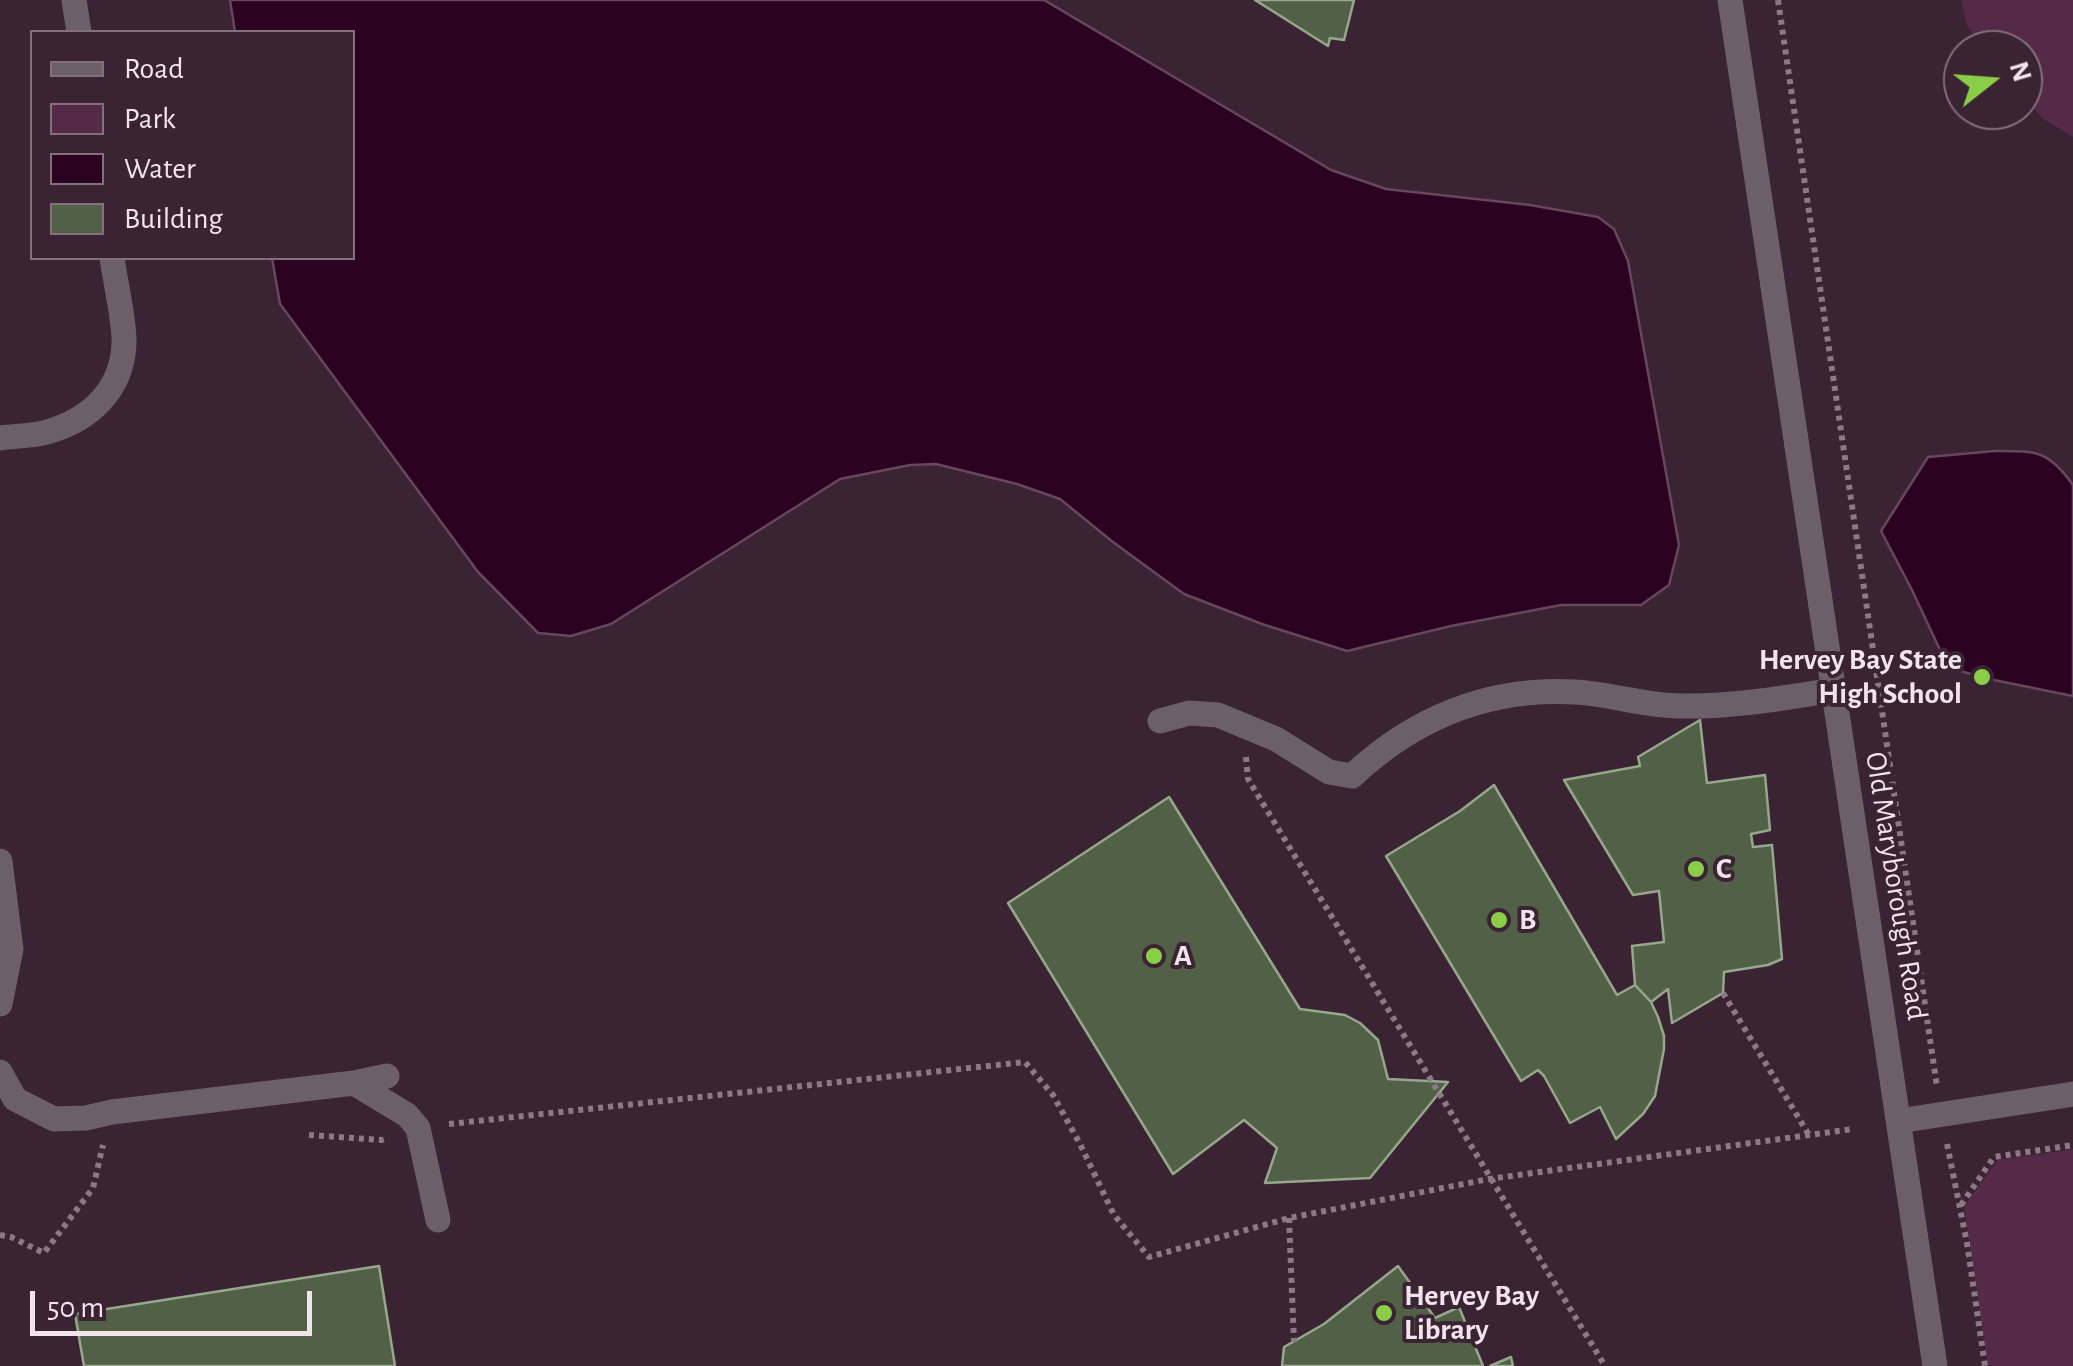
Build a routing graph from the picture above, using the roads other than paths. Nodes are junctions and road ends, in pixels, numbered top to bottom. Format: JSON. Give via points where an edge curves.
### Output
{"nodes":[{"id":1,"x":74,"y":0,"type":"edge"},
{"id":2,"x":1730,"y":0,"type":"edge"},
{"id":3,"x":79,"y":30,"type":"edge"},
{"id":4,"x":112,"y":260,"type":"edge"},
{"id":5,"x":0,"y":438,"type":"edge"},
{"id":6,"x":1834,"y":690,"type":"junction"},
{"id":7,"x":1160,"y":721,"type":"dead end"},
{"id":8,"x":0,"y":861,"type":"edge"},
{"id":9,"x":0,"y":1004,"type":"edge"},
{"id":10,"x":0,"y":1072,"type":"edge"},
{"id":11,"x":387,"y":1076,"type":"dead end"},
{"id":12,"x":354,"y":1083,"type":"junction"},
{"id":13,"x":2073,"y":1094,"type":"edge"},
{"id":14,"x":1898,"y":1120,"type":"junction"},
{"id":15,"x":438,"y":1220,"type":"dead end"},
{"id":16,"x":1934,"y":1366,"type":"edge"}],
"edges":[{"from":1,"to":3,"type":"street"},
{"from":2,"to":6,"type":"street","name":"Old Maryborough Road"},
{"from":4,"to":5,"type":"street","via":[[124,343],[106,396],[86,416],[47,432]]},
{"from":6,"to":7,"type":"street","via":[[1680,706],[1576,692],[1521,694],[1409,730],[1352,776],[1329,772],[1276,739],[1218,715]]},
{"from":6,"to":14,"type":"street","name":"Old Maryborough Road"},
{"from":8,"to":9,"type":"street","via":[[11,950]]},
{"from":10,"to":12,"type":"street","via":[[15,1100],[54,1119]]},
{"from":11,"to":12,"type":"street"},
{"from":12,"to":15,"type":"street","via":[[418,1128]]},
{"from":13,"to":14,"type":"street"},
{"from":14,"to":16,"type":"street","name":"Old Maryborough Road"}]}
